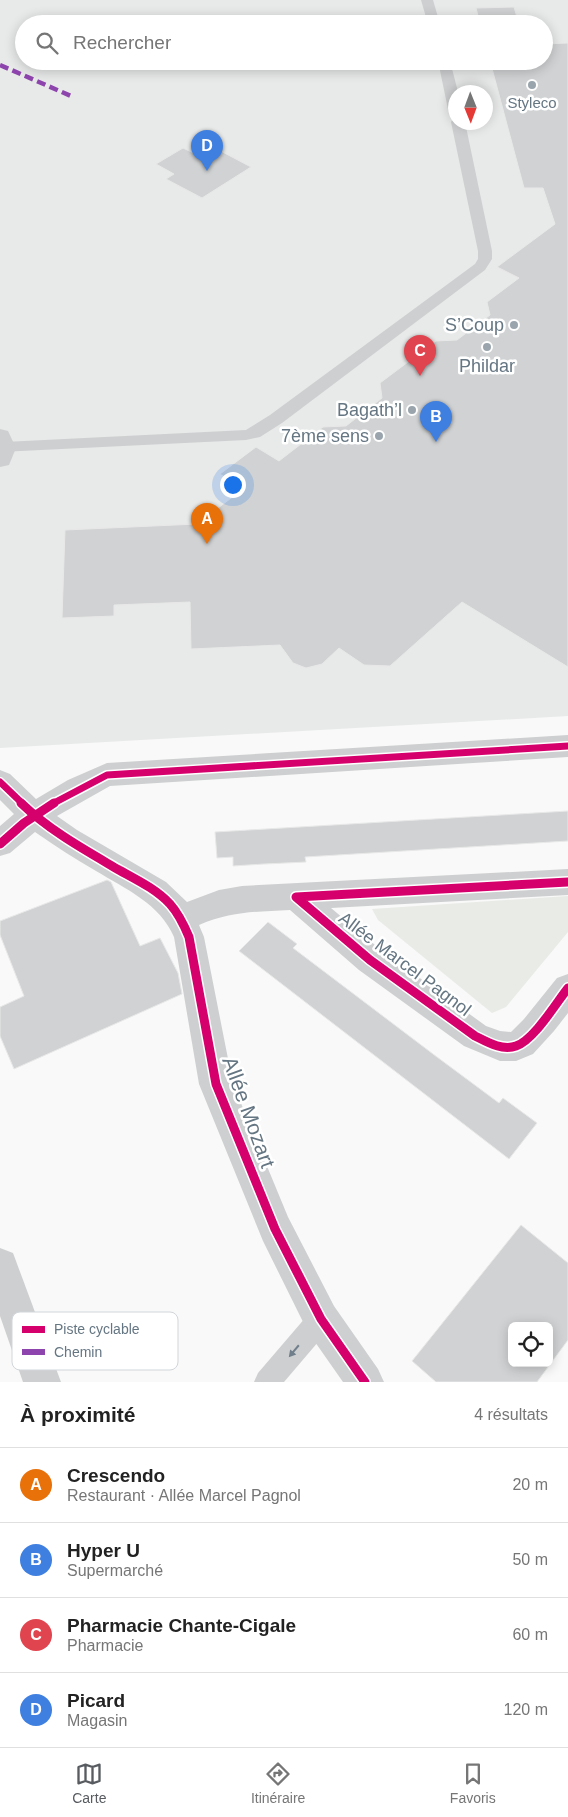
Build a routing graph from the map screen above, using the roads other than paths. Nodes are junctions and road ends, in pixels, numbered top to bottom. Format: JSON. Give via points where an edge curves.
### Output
{"nodes":[{"id":1,"x":427,"y":0,"type":"edge"},
{"id":2,"x":431,"y":15,"type":"edge"},
{"id":3,"x":446,"y":70,"type":"edge"},
{"id":4,"x":449,"y":85,"type":"edge"},
{"id":5,"x":460,"y":130,"type":"edge"},
{"id":6,"x":1,"y":448,"type":"edge"},
{"id":7,"x":568,"y":746,"type":"edge"},
{"id":8,"x":0,"y":782,"type":"edge"},
{"id":9,"x":36,"y":817,"type":"junction"},
{"id":10,"x":0,"y":844,"type":"edge"},
{"id":11,"x":568,"y":882,"type":"edge"},
{"id":12,"x":296,"y":897,"type":"junction"},
{"id":13,"x":181,"y":918,"type":"junction"},
{"id":14,"x":568,"y":988,"type":"edge"},
{"id":15,"x":0,"y":1266,"type":"edge"},
{"id":16,"x":17,"y":1312,"type":"edge"},
{"id":17,"x":321,"y":1319,"type":"junction"},
{"id":18,"x":38,"y":1370,"type":"edge"},
{"id":19,"x":42,"y":1382,"type":"edge"},
{"id":20,"x":267,"y":1382,"type":"edge"},
{"id":21,"x":364,"y":1382,"type":"edge"}],
"edges":[{"from":1,"to":2,"type":"lane"},
{"from":3,"to":4,"type":"lane"},
{"from":5,"to":6,"type":"lane","via":[[485,251],[480,266],[276,419],[246,435]]},
{"from":7,"to":9,"type":"street","via":[[107,775],[72,792]]},
{"from":8,"to":9,"type":"street","name":"Allée Mozart"},
{"from":9,"to":10,"type":"street"},
{"from":9,"to":13,"type":"street","name":"Allée Mozart","via":[[67,840],[155,892]]},
{"from":11,"to":12,"type":"street","name":"Allée Marcel Pagnol"},
{"from":12,"to":13,"type":"street","name":"Allée Marcel Pagnol","via":[[219,903]]},
{"from":12,"to":14,"type":"street","name":"Allée Marcel Pagnol","via":[[370,960],[475,1036],[490,1043],[516,1046],[527,1039]]},
{"from":13,"to":17,"type":"street","name":"Allée Mozart","via":[[194,959],[216,1084],[275,1229]]},
{"from":15,"to":16,"type":"street"},
{"from":17,"to":20,"type":"lane","one_way":true},
{"from":17,"to":21,"type":"street","name":"Allée Mozart"},
{"from":18,"to":19,"type":"street"}]}
